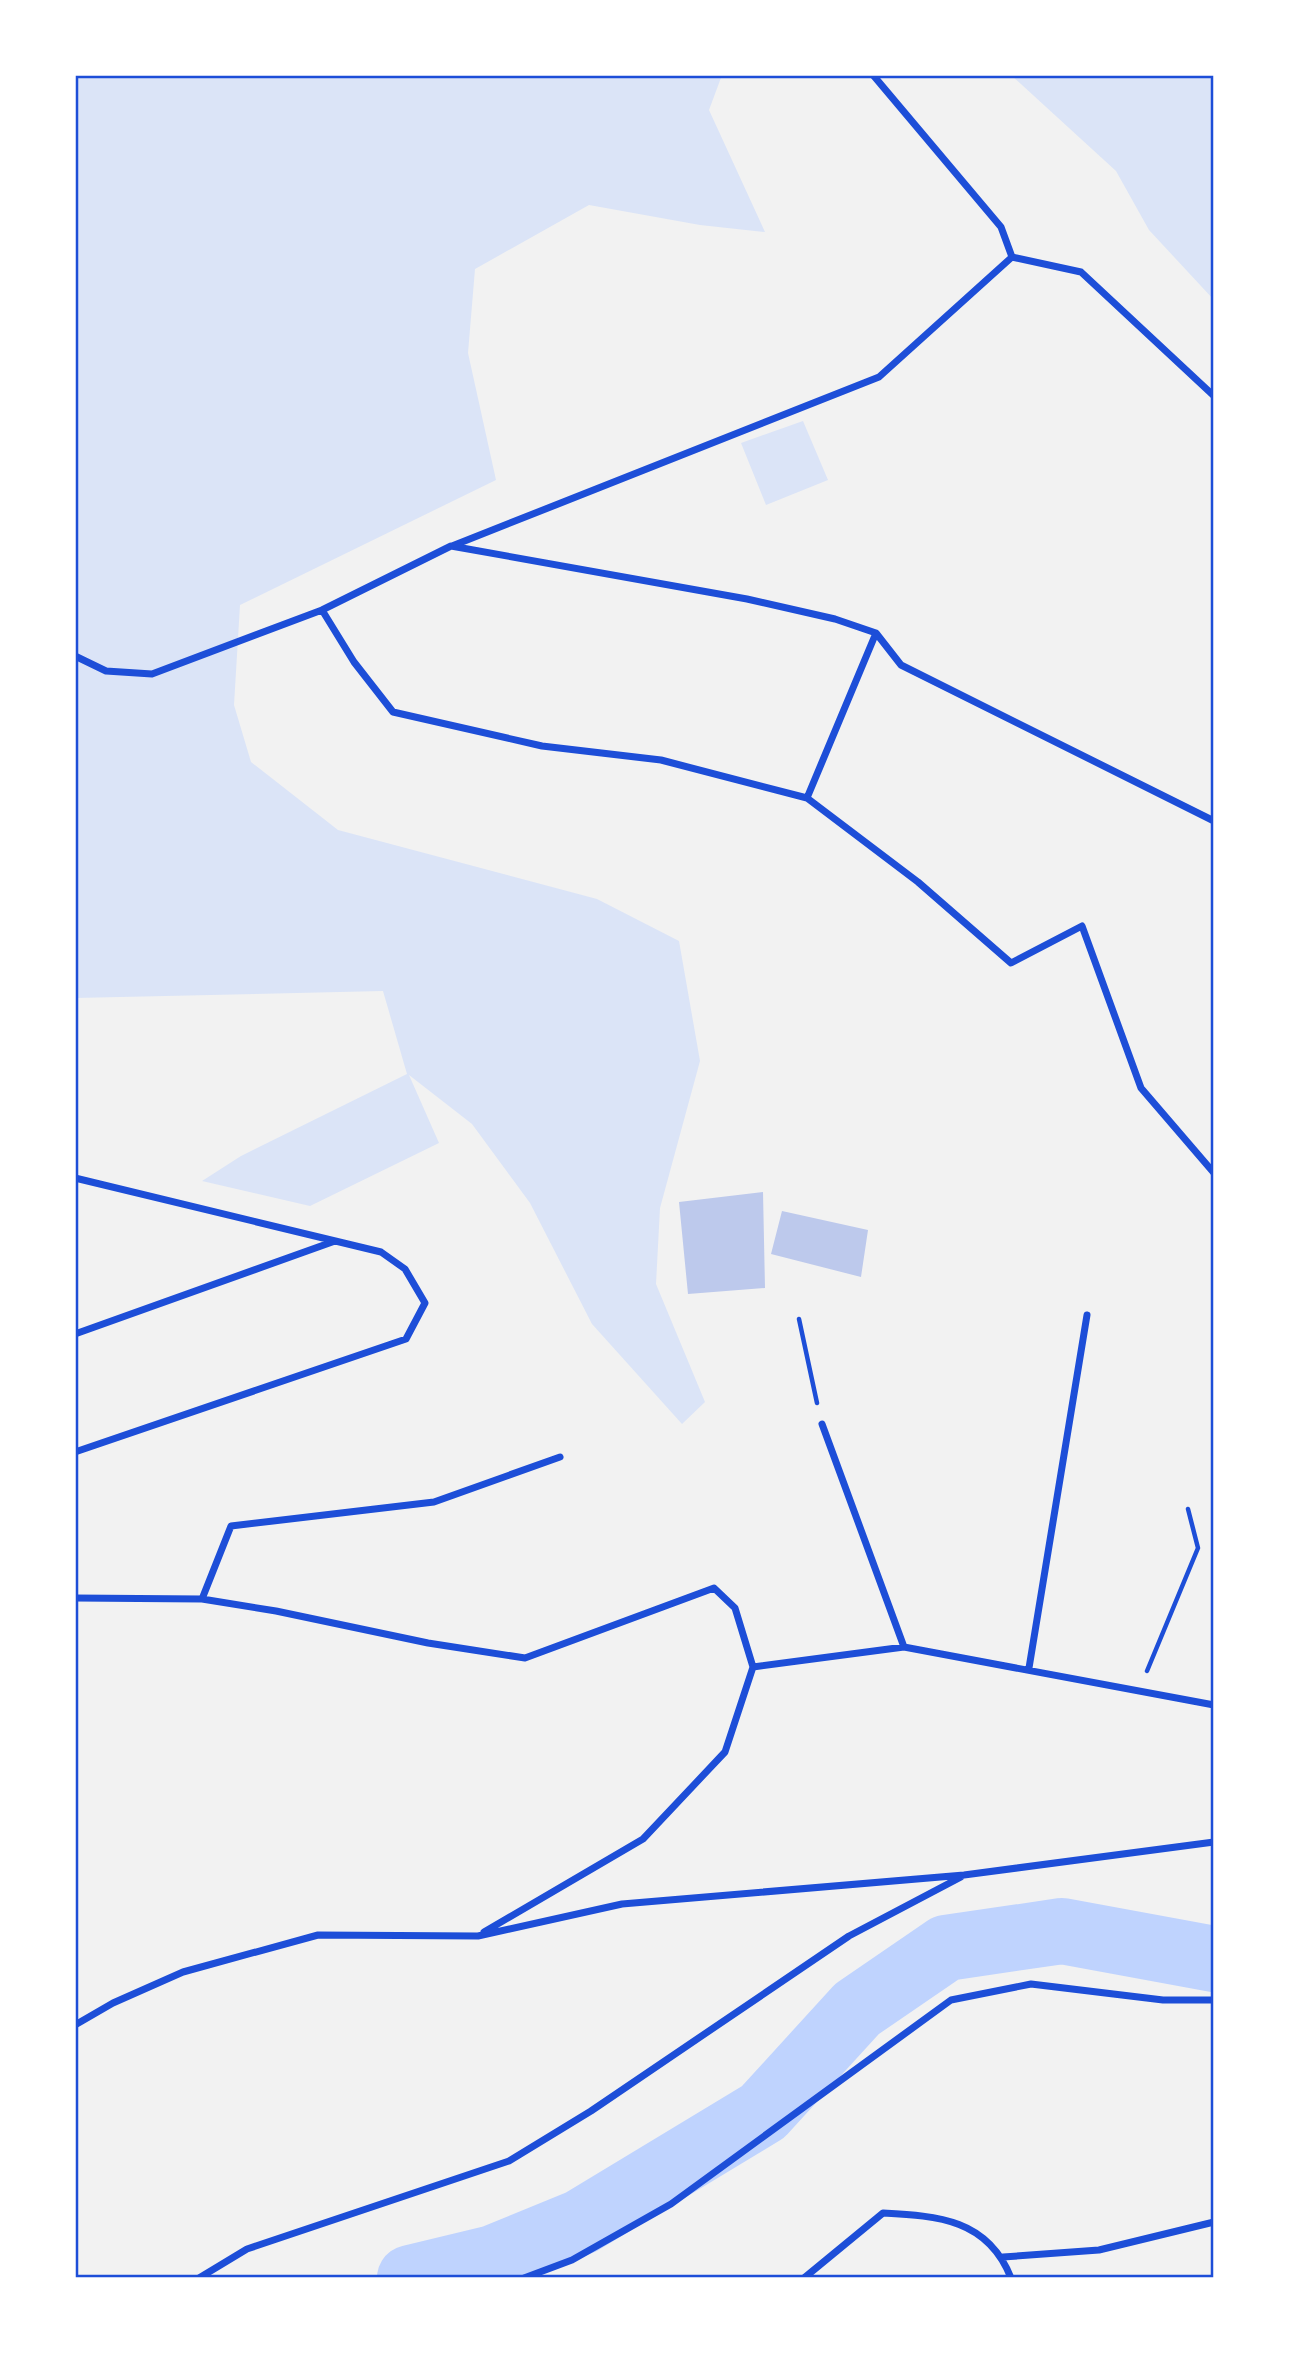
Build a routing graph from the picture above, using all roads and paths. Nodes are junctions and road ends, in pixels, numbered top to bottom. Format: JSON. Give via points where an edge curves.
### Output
{"nodes":[{"id":1,"x":873,"y":75,"type":"edge"},
{"id":2,"x":1012,"y":257,"type":"junction"},
{"id":3,"x":1214,"y":396,"type":"edge"},
{"id":4,"x":451,"y":546,"type":"junction"},
{"id":5,"x":322,"y":610,"type":"junction"},
{"id":6,"x":876,"y":633,"type":"junction"},
{"id":7,"x":75,"y":656,"type":"edge"},
{"id":8,"x":807,"y":798,"type":"junction"},
{"id":9,"x":1214,"y":821,"type":"edge"},
{"id":10,"x":1214,"y":1173,"type":"edge"},
{"id":11,"x":75,"y":1178,"type":"edge"},
{"id":12,"x":336,"y":1241,"type":"junction"},
{"id":13,"x":1087,"y":1315,"type":"dead end"},
{"id":14,"x":799,"y":1319,"type":"dead end"},
{"id":15,"x":75,"y":1334,"type":"edge"},
{"id":16,"x":822,"y":1423,"type":"joint"},
{"id":17,"x":75,"y":1452,"type":"edge"},
{"id":18,"x":560,"y":1457,"type":"dead end"},
{"id":19,"x":1188,"y":1509,"type":"dead end"},
{"id":20,"x":75,"y":1598,"type":"edge"},
{"id":21,"x":202,"y":1599,"type":"junction"},
{"id":22,"x":904,"y":1647,"type":"junction"},
{"id":23,"x":753,"y":1667,"type":"junction"},
{"id":24,"x":1029,"y":1668,"type":"junction"},
{"id":25,"x":1139,"y":1690,"type":"junction"},
{"id":26,"x":1214,"y":1705,"type":"edge"},
{"id":27,"x":1214,"y":1842,"type":"edge"},
{"id":28,"x":964,"y":1875,"type":"junction"},
{"id":29,"x":478,"y":1936,"type":"junction"},
{"id":30,"x":1214,"y":2000,"type":"edge"},
{"id":31,"x":75,"y":2025,"type":"edge"},
{"id":32,"x":1214,"y":2222,"type":"edge"},
{"id":33,"x":1003,"y":2257,"type":"junction"},
{"id":34,"x":199,"y":2278,"type":"edge"},
{"id":35,"x":524,"y":2278,"type":"edge"},
{"id":36,"x":804,"y":2278,"type":"edge"},
{"id":37,"x":1011,"y":2278,"type":"edge"}],
"edges":[{"from":1,"to":2,"type":"street","via":[[1001,227]]},
{"from":2,"to":3,"type":"street","via":[[1082,272]]},
{"from":2,"to":4,"type":"street","via":[[879,377]]},
{"from":4,"to":5,"type":"street"},
{"from":4,"to":6,"type":"street","via":[[747,599]]},
{"from":5,"to":7,"type":"street","via":[[152,674],[106,671]]},
{"from":5,"to":8,"type":"street","via":[[393,712],[542,746],[661,760]]},
{"from":6,"to":8,"type":"street"},
{"from":6,"to":9,"type":"street","via":[[901,665]]},
{"from":8,"to":10,"type":"street","via":[[918,881],[1011,963],[1082,926],[1141,1088]]},
{"from":11,"to":12,"type":"street"},
{"from":12,"to":15,"type":"street"},
{"from":12,"to":17,"type":"street","via":[[381,1252],[405,1269],[425,1303],[406,1339]]},
{"from":13,"to":24,"type":"street"},
{"from":14,"to":16,"type":"path"},
{"from":16,"to":22,"type":"street"},
{"from":18,"to":21,"type":"street","via":[[434,1502],[231,1526]]},
{"from":19,"to":25,"type":"path","via":[[1198,1548]]},
{"from":20,"to":21,"type":"street"},
{"from":21,"to":23,"type":"street","via":[[526,1658],[714,1588],[735,1608]]},
{"from":22,"to":23,"type":"street"},
{"from":22,"to":24,"type":"street"},
{"from":23,"to":29,"type":"street","via":[[725,1752],[643,1839]]},
{"from":24,"to":25,"type":"street"},
{"from":25,"to":26,"type":"street"},
{"from":27,"to":28,"type":"street"},
{"from":28,"to":29,"type":"street","via":[[622,1904]]},
{"from":28,"to":34,"type":"street","via":[[849,1936],[591,2111],[509,2161],[247,2249]]},
{"from":29,"to":31,"type":"street","via":[[318,1935],[183,1972]]},
{"from":30,"to":35,"type":"street","via":[[1163,2000],[1031,1984],[951,2000],[671,2204],[572,2260]]},
{"from":32,"to":33,"type":"street","via":[[1100,2250]]},
{"from":33,"to":36,"type":"street","via":[[972,2228],[929,2216],[883,2213]]},
{"from":33,"to":37,"type":"street"}]}
